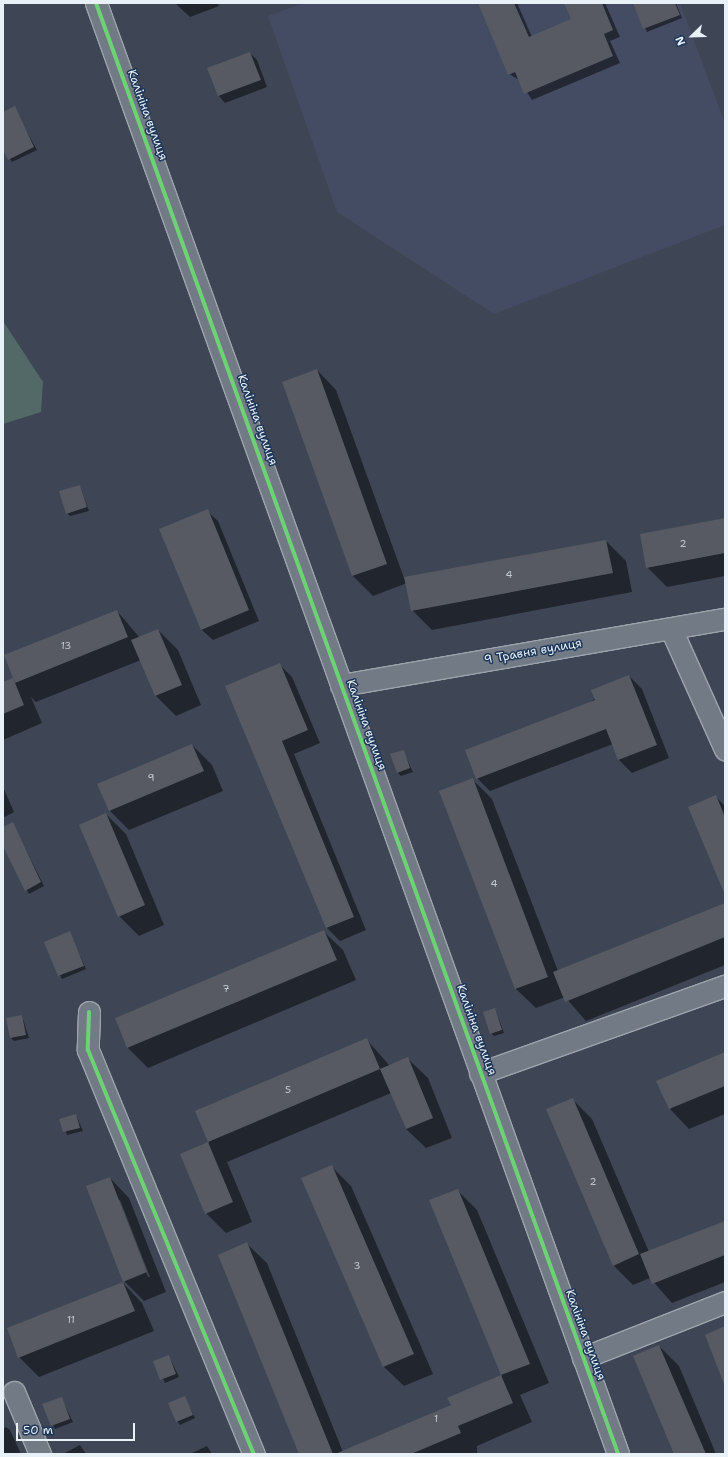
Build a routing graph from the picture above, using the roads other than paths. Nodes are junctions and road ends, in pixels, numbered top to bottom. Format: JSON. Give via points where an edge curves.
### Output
{"nodes":[{"id":1,"x":96,"y":3,"type":"edge"},
{"id":2,"x":725,"y":620,"type":"edge"},
{"id":3,"x":671,"y":628,"type":"junction"},
{"id":4,"x":341,"y":685,"type":"junction"},
{"id":5,"x":725,"y":748,"type":"edge"},
{"id":6,"x":725,"y":986,"type":"edge"},
{"id":7,"x":89,"y":1012,"type":"dead end"},
{"id":8,"x":480,"y":1073,"type":"junction"},
{"id":9,"x":725,"y":1302,"type":"edge"},
{"id":10,"x":583,"y":1358,"type":"junction"},
{"id":11,"x":14,"y":1392,"type":"dead end"},
{"id":12,"x":40,"y":1454,"type":"edge"},
{"id":13,"x":254,"y":1454,"type":"edge"},
{"id":14,"x":618,"y":1454,"type":"edge"}],
"edges":[{"from":1,"to":4,"type":"street","name":"Калініна вулиця"},
{"from":2,"to":3,"type":"street","name":"9 Травня вулиця"},
{"from":3,"to":4,"type":"street","name":"9 Травня вулиця"},
{"from":3,"to":5,"type":"street"},
{"from":4,"to":8,"type":"street","name":"Калініна вулиця"},
{"from":6,"to":8,"type":"street"},
{"from":7,"to":13,"type":"street","via":[[88,1050]]},
{"from":8,"to":10,"type":"street","name":"Калініна вулиця"},
{"from":9,"to":10,"type":"street"},
{"from":10,"to":14,"type":"street","name":"Калініна вулиця"},
{"from":11,"to":12,"type":"street"}]}
